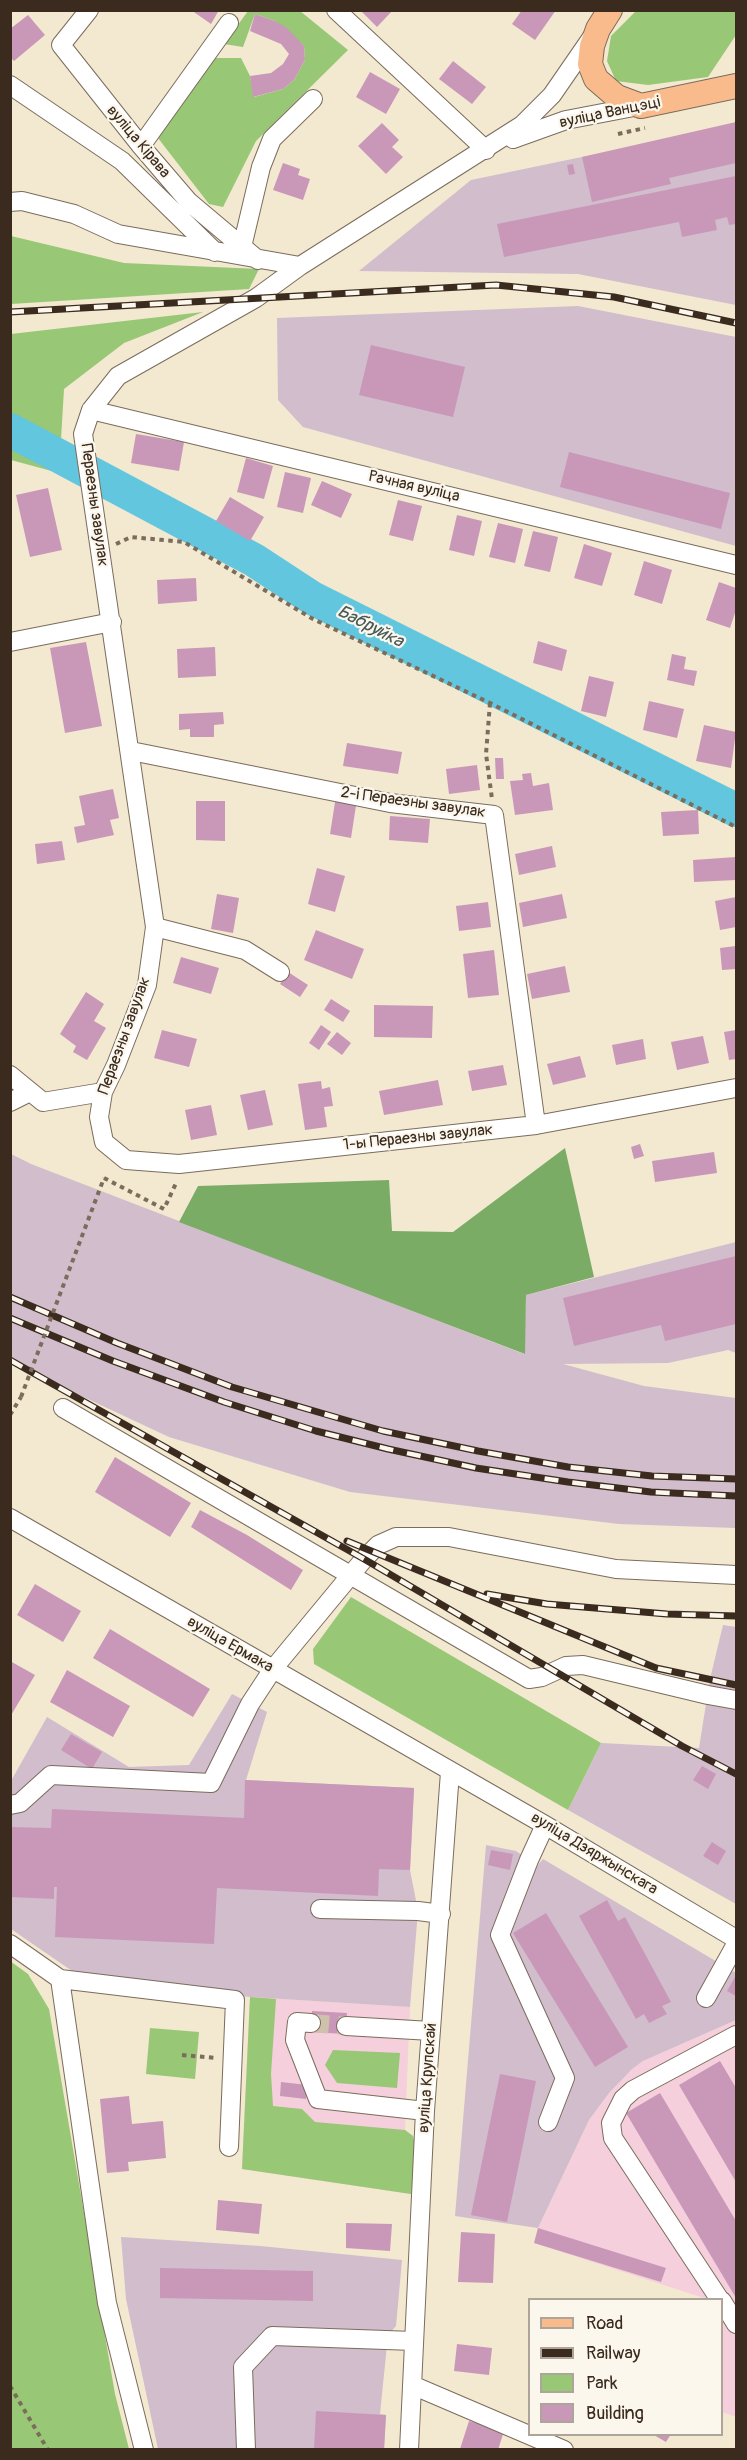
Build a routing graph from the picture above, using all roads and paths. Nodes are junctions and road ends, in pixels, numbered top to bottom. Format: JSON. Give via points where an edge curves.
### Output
{"nodes":[{"id":1,"x":89,"y":10,"type":"edge"},
{"id":2,"x":336,"y":10,"type":"edge"},
{"id":3,"x":604,"y":20,"type":"edge"},
{"id":4,"x":229,"y":23,"type":"dead end"},
{"id":5,"x":10,"y":85,"type":"edge"},
{"id":6,"x":736,"y":86,"type":"edge"},
{"id":7,"x":313,"y":99,"type":"dead end"},
{"id":8,"x":640,"y":106,"type":"junction"},
{"id":9,"x":141,"y":146,"type":"junction"},
{"id":10,"x":486,"y":150,"type":"junction"},
{"id":11,"x":10,"y":202,"type":"edge"},
{"id":12,"x":242,"y":247,"type":"junction"},
{"id":13,"x":215,"y":252,"type":"junction"},
{"id":14,"x":258,"y":260,"type":"junction"},
{"id":15,"x":300,"y":266,"type":"junction"},
{"id":16,"x":91,"y":410,"type":"junction"},
{"id":17,"x":100,"y":550,"type":"junction"},
{"id":18,"x":736,"y":565,"type":"edge"},
{"id":19,"x":111,"y":622,"type":"junction"},
{"id":20,"x":10,"y":642,"type":"edge"},
{"id":21,"x":490,"y":703,"type":"junction"},
{"id":22,"x":131,"y":752,"type":"junction"},
{"id":23,"x":494,"y":815,"type":"junction"},
{"id":24,"x":736,"y":827,"type":"edge"},
{"id":25,"x":155,"y":927,"type":"junction"},
{"id":26,"x":280,"y":972,"type":"dead end"},
{"id":27,"x":10,"y":1075,"type":"edge"},
{"id":28,"x":736,"y":1088,"type":"edge"},
{"id":29,"x":30,"y":1092,"type":"junction"},
{"id":30,"x":103,"y":1092,"type":"junction"},
{"id":31,"x":10,"y":1102,"type":"edge"},
{"id":32,"x":536,"y":1125,"type":"junction"},
{"id":33,"x":104,"y":1142,"type":"joint"},
{"id":34,"x":164,"y":1209,"type":"dead end"},
{"id":35,"x":63,"y":1408,"type":"dead end"},
{"id":36,"x":10,"y":1415,"type":"edge"},
{"id":37,"x":10,"y":1518,"type":"edge"},
{"id":38,"x":350,"y":1574,"type":"junction"},
{"id":39,"x":736,"y":1575,"type":"edge"},
{"id":40,"x":273,"y":1669,"type":"junction"},
{"id":41,"x":736,"y":1700,"type":"edge"},
{"id":42,"x":450,"y":1772,"type":"junction"},
{"id":43,"x":10,"y":1805,"type":"edge"},
{"id":44,"x":545,"y":1825,"type":"junction"},
{"id":45,"x":320,"y":1909,"type":"dead end"},
{"id":46,"x":441,"y":1914,"type":"junction"},
{"id":47,"x":736,"y":1939,"type":"edge"},
{"id":48,"x":10,"y":1944,"type":"edge"},
{"id":49,"x":736,"y":1944,"type":"edge"},
{"id":50,"x":60,"y":1979,"type":"junction"},
{"id":51,"x":706,"y":1998,"type":"dead end"},
{"id":52,"x":311,"y":2023,"type":"dead end"},
{"id":53,"x":346,"y":2026,"type":"tunnel mouth"},
{"id":54,"x":431,"y":2031,"type":"junction"},
{"id":55,"x":736,"y":2035,"type":"edge"},
{"id":56,"x":182,"y":2055,"type":"dead end"},
{"id":57,"x":233,"y":2060,"type":"junction"},
{"id":58,"x":425,"y":2111,"type":"junction"},
{"id":59,"x":548,"y":2122,"type":"dead end"},
{"id":60,"x":229,"y":2147,"type":"dead end"},
{"id":61,"x":720,"y":2298,"type":"edge"},
{"id":62,"x":723,"y":2303,"type":"edge"},
{"id":63,"x":736,"y":2324,"type":"edge"},
{"id":64,"x":414,"y":2341,"type":"junction"},
{"id":65,"x":412,"y":2385,"type":"junction"},
{"id":66,"x":10,"y":2386,"type":"edge"},
{"id":67,"x":528,"y":2435,"type":"edge"},
{"id":68,"x":531,"y":2436,"type":"edge"},
{"id":69,"x":48,"y":2450,"type":"edge"},
{"id":70,"x":144,"y":2450,"type":"edge"},
{"id":71,"x":246,"y":2450,"type":"edge"},
{"id":72,"x":409,"y":2450,"type":"edge"},
{"id":73,"x":564,"y":2450,"type":"edge"}],
"edges":[{"from":1,"to":9,"type":"street","name":"вуліца Кірава","via":[[61,45]]},
{"from":2,"to":10,"type":"street"},
{"from":3,"to":8,"type":"main road","via":[[590,56],[596,79],[609,92]]},
{"from":3,"to":10,"type":"street","via":[[552,94],[522,125]]},
{"from":4,"to":9,"type":"street"},
{"from":5,"to":13,"type":"street","via":[[122,162]]},
{"from":6,"to":8,"type":"main road","name":"вуліца Ванцэці"},
{"from":7,"to":12,"type":"street","via":[[272,139],[261,167]]},
{"from":8,"to":10,"type":"street","name":"вуліца Ванцэці","via":[[566,120]]},
{"from":9,"to":12,"type":"street","name":"вуліца Кірава","via":[[189,202]]},
{"from":10,"to":15,"type":"street"},
{"from":11,"to":13,"type":"street","via":[[22,201],[74,214],[118,234]]},
{"from":12,"to":14,"type":"street","name":"вуліца Кірава"},
{"from":13,"to":14,"type":"street"},
{"from":14,"to":15,"type":"street"},
{"from":15,"to":16,"type":"street","name":"Пераезны завулак","via":[[256,298],[118,376]]},
{"from":16,"to":17,"type":"street","name":"Пераезны завулак","via":[[83,434]]},
{"from":16,"to":18,"type":"street","name":"Рачная вуліца"},
{"from":17,"to":19,"type":"street","name":"Пераезны завулак"},
{"from":17,"to":21,"type":"path","via":[[131,537],[184,542],[313,619]]},
{"from":19,"to":20,"type":"street"},
{"from":19,"to":22,"type":"street","name":"Пераезны завулак"},
{"from":21,"to":23,"type":"path","via":[[486,754]]},
{"from":21,"to":24,"type":"path"},
{"from":22,"to":23,"type":"street","name":"2-і Пераезны завулак","via":[[390,803]]},
{"from":22,"to":25,"type":"street","name":"Пераезны завулак"},
{"from":23,"to":32,"type":"street","name":"2-і Пераезны завулак"},
{"from":25,"to":26,"type":"street","via":[[245,950]]},
{"from":25,"to":30,"type":"street","name":"Пераезны завулак","via":[[147,985]]},
{"from":27,"to":29,"type":"street"},
{"from":28,"to":32,"type":"street","name":"1-ы Пераезны завулак"},
{"from":29,"to":30,"type":"street","via":[[43,1102]]},
{"from":29,"to":31,"type":"street"},
{"from":30,"to":33,"type":"street","name":"Пераезны завулак","via":[[99,1117]]},
{"from":32,"to":33,"type":"street","name":"1-ы Пераезны завулак","via":[[179,1164],[126,1160]]},
{"from":34,"to":36,"type":"path","bridge":true,"via":[[104,1178],[21,1397]]},
{"from":35,"to":38,"type":"street"},
{"from":37,"to":40,"type":"street","name":"вуліца Ермака"},
{"from":38,"to":39,"type":"street","via":[[378,1545],[396,1537],[422,1536],[449,1537],[616,1569]]},
{"from":38,"to":40,"type":"street"},
{"from":38,"to":41,"type":"street","via":[[529,1679],[566,1666],[583,1665]]},
{"from":40,"to":42,"type":"street","name":"вуліца Ермака"},
{"from":40,"to":43,"type":"street","via":[[250,1704],[211,1783],[51,1775],[20,1803]]},
{"from":42,"to":44,"type":"street","name":"вуліца Дзяржынскага"},
{"from":42,"to":46,"type":"street","name":"вуліца Крупскай"},
{"from":44,"to":47,"type":"street","name":"вуліца Дзяржынскага"},
{"from":44,"to":59,"type":"street","via":[[500,1935],[566,2078]]},
{"from":45,"to":46,"type":"street"},
{"from":46,"to":54,"type":"street","name":"вуліца Крупскай"},
{"from":48,"to":50,"type":"street"},
{"from":49,"to":51,"type":"street"},
{"from":50,"to":57,"type":"street","via":[[235,2000]]},
{"from":50,"to":70,"type":"street","via":[[108,2303]]},
{"from":52,"to":58,"type":"street","via":[[297,2022],[295,2040],[318,2098]]},
{"from":53,"to":54,"type":"street"},
{"from":54,"to":58,"type":"street","name":"вуліца Крупскай"},
{"from":55,"to":61,"type":"street","via":[[633,2091],[623,2099],[611,2123],[613,2138]]},
{"from":56,"to":57,"type":"path"},
{"from":57,"to":60,"type":"street"},
{"from":58,"to":64,"type":"street","name":"вуліца Крупскай"},
{"from":62,"to":63,"type":"street"},
{"from":64,"to":65,"type":"street","name":"вуліца Крупскай"},
{"from":64,"to":71,"type":"street","via":[[272,2336],[243,2367]]},
{"from":65,"to":67,"type":"street"},
{"from":65,"to":72,"type":"street","name":"вуліца Крупскай"},
{"from":66,"to":69,"type":"path"},
{"from":68,"to":73,"type":"street"}]}
